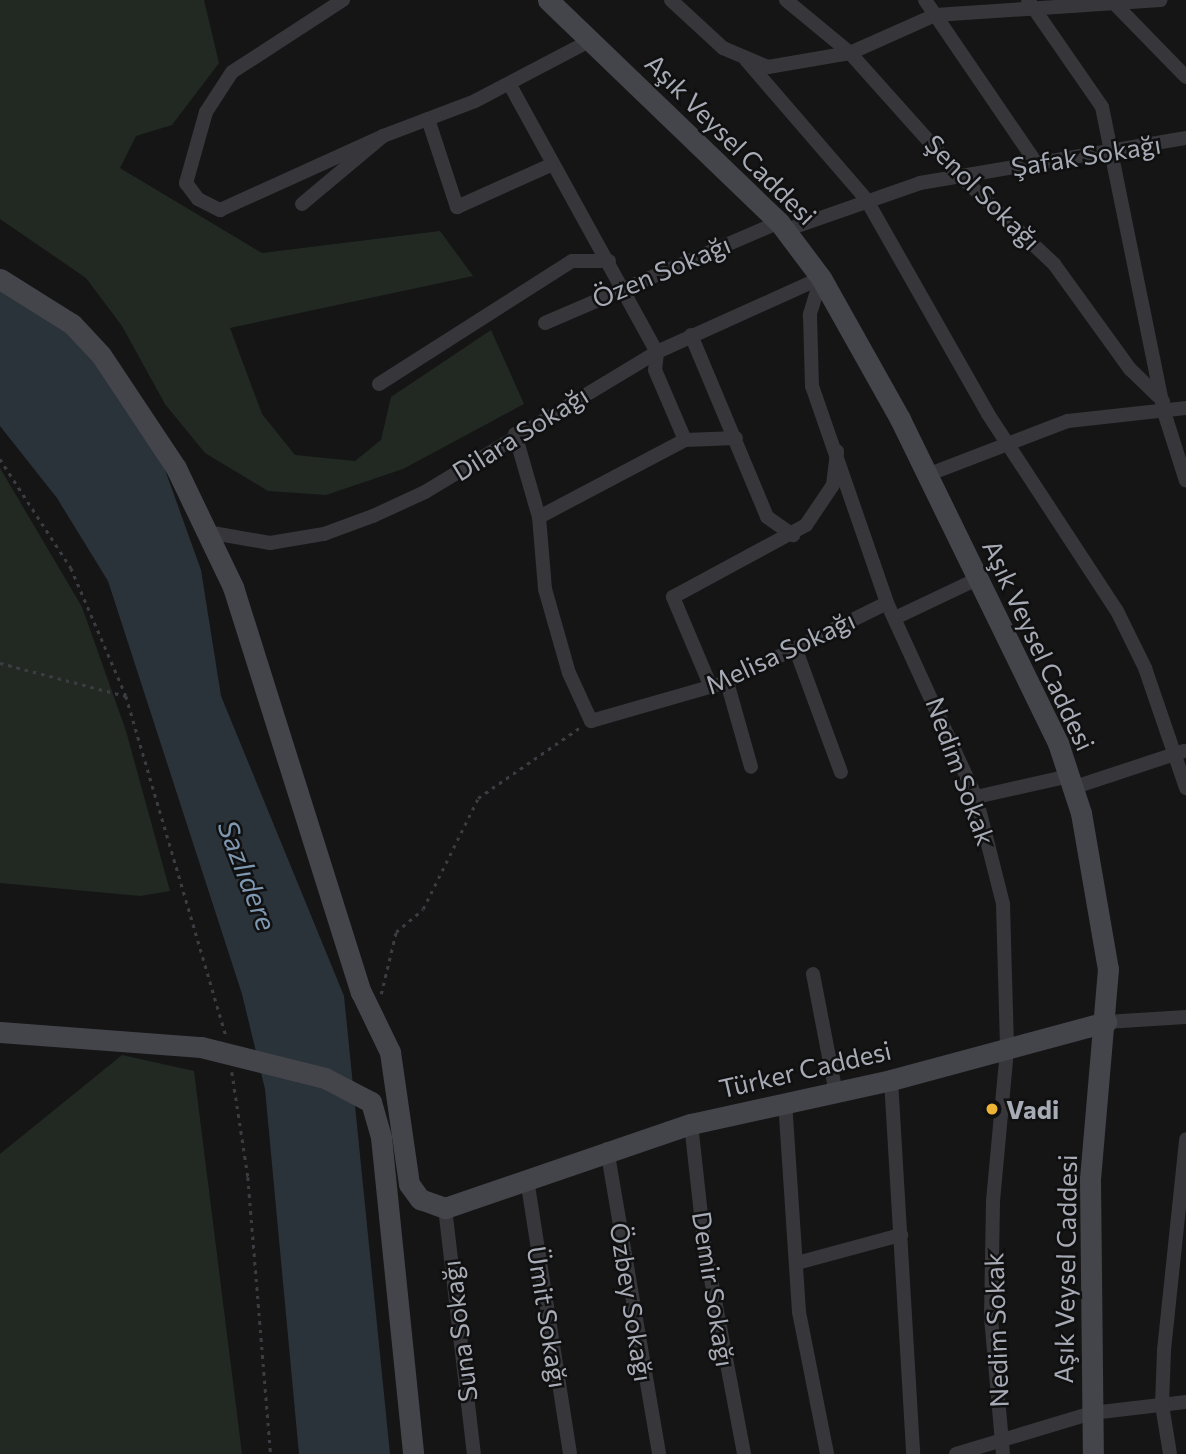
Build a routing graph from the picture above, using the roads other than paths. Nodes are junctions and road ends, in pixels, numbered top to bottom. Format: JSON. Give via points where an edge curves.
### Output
{"nodes":[{"id":1,"x":343,"y":0,"type":"edge"},
{"id":2,"x":548,"y":0,"type":"edge"},
{"id":3,"x":671,"y":0,"type":"edge"},
{"id":4,"x":786,"y":0,"type":"edge"},
{"id":5,"x":915,"y":0,"type":"edge"},
{"id":6,"x":925,"y":0,"type":"edge"},
{"id":7,"x":1161,"y":0,"type":"edge"},
{"id":8,"x":1112,"y":2,"type":"edge"},
{"id":9,"x":1032,"y":6,"type":"edge"},
{"id":10,"x":934,"y":15,"type":"junction"},
{"id":11,"x":591,"y":40,"type":"junction"},
{"id":12,"x":850,"y":53,"type":"junction"},
{"id":13,"x":746,"y":60,"type":"junction"},
{"id":14,"x":1186,"y":77,"type":"edge"},
{"id":15,"x":510,"y":85,"type":"junction"},
{"id":16,"x":428,"y":119,"type":"junction"},
{"id":17,"x":383,"y":136,"type":"junction"},
{"id":18,"x":1186,"y":138,"type":"edge"},
{"id":19,"x":1111,"y":151,"type":"junction"},
{"id":20,"x":1036,"y":163,"type":"junction"},
{"id":21,"x":551,"y":165,"type":"junction"},
{"id":22,"x":960,"y":176,"type":"junction"},
{"id":23,"x":866,"y":200,"type":"junction"},
{"id":24,"x":302,"y":204,"type":"dead end"},
{"id":25,"x":782,"y":226,"type":"junction"},
{"id":26,"x":608,"y":261,"type":"junction"},
{"id":27,"x":821,"y":278,"type":"junction"},
{"id":28,"x":0,"y":279,"type":"edge"},
{"id":29,"x":623,"y":285,"type":"junction"},
{"id":30,"x":545,"y":323,"type":"dead end"},
{"id":31,"x":691,"y":335,"type":"junction"},
{"id":32,"x":657,"y":352,"type":"junction"},
{"id":33,"x":379,"y":384,"type":"dead end"},
{"id":34,"x":1164,"y":406,"type":"junction"},
{"id":35,"x":1186,"y":408,"type":"edge"},
{"id":36,"x":515,"y":434,"type":"junction"},
{"id":37,"x":736,"y":438,"type":"junction"},
{"id":38,"x":685,"y":440,"type":"junction"},
{"id":39,"x":1005,"y":440,"type":"junction"},
{"id":40,"x":838,"y":445,"type":"junction"},
{"id":41,"x":927,"y":475,"type":"junction"},
{"id":42,"x":1186,"y":481,"type":"edge"},
{"id":43,"x":539,"y":517,"type":"junction"},
{"id":44,"x":207,"y":532,"type":"junction"},
{"id":45,"x":793,"y":535,"type":"junction"},
{"id":46,"x":977,"y":579,"type":"junction"},
{"id":47,"x":887,"y":603,"type":"junction"},
{"id":48,"x":895,"y":618,"type":"junction"},
{"id":49,"x":796,"y":650,"type":"junction"},
{"id":50,"x":727,"y":682,"type":"junction"},
{"id":51,"x":711,"y":687,"type":"junction"},
{"id":52,"x":1182,"y":752,"type":"edge"},
{"id":53,"x":751,"y":767,"type":"dead end"},
{"id":54,"x":841,"y":772,"type":"dead end"},
{"id":55,"x":1071,"y":782,"type":"junction"},
{"id":56,"x":1186,"y":788,"type":"edge"},
{"id":57,"x":976,"y":797,"type":"junction"},
{"id":58,"x":813,"y":974,"type":"dead end"},
{"id":59,"x":1186,"y":1017,"type":"edge"},
{"id":60,"x":1106,"y":1022,"type":"junction"},
{"id":61,"x":0,"y":1032,"type":"edge"},
{"id":62,"x":1007,"y":1050,"type":"junction"},
{"id":63,"x":891,"y":1080,"type":"junction"},
{"id":64,"x":836,"y":1093,"type":"junction"},
{"id":65,"x":785,"y":1101,"type":"junction"},
{"id":66,"x":691,"y":1124,"type":"junction"},
{"id":67,"x":1186,"y":1139,"type":"edge"},
{"id":68,"x":607,"y":1149,"type":"junction"},
{"id":69,"x":527,"y":1179,"type":"junction"},
{"id":70,"x":444,"y":1208,"type":"junction"},
{"id":71,"x":901,"y":1236,"type":"junction"},
{"id":72,"x":797,"y":1263,"type":"junction"},
{"id":73,"x":1186,"y":1402,"type":"edge"},
{"id":74,"x":1162,"y":1405,"type":"junction"},
{"id":75,"x":1092,"y":1413,"type":"junction"},
{"id":76,"x":1002,"y":1447,"type":"edge"},
{"id":77,"x":413,"y":1454,"type":"edge"},
{"id":78,"x":474,"y":1454,"type":"edge"},
{"id":79,"x":570,"y":1454,"type":"edge"},
{"id":80,"x":659,"y":1454,"type":"edge"},
{"id":81,"x":744,"y":1454,"type":"edge"},
{"id":82,"x":827,"y":1454,"type":"edge"},
{"id":83,"x":913,"y":1454,"type":"edge"},
{"id":84,"x":956,"y":1454,"type":"edge"},
{"id":85,"x":1093,"y":1454,"type":"edge"},
{"id":86,"x":1170,"y":1454,"type":"edge"}],
"edges":[{"from":1,"to":17,"type":"street","via":[[232,72],[206,112],[186,183],[198,199],[220,209]]},
{"from":2,"to":11,"type":"street","name":"Aşık Veysel Caddesi"},
{"from":3,"to":13,"type":"street","via":[[723,48]]},
{"from":4,"to":12,"type":"street","name":"Şenol Sokağı"},
{"from":5,"to":10,"type":"street"},
{"from":6,"to":10,"type":"street"},
{"from":7,"to":8,"type":"street"},
{"from":8,"to":9,"type":"street"},
{"from":8,"to":14,"type":"street"},
{"from":9,"to":10,"type":"street"},
{"from":9,"to":19,"type":"street","via":[[1102,107]]},
{"from":10,"to":12,"type":"street"},
{"from":10,"to":20,"type":"street"},
{"from":11,"to":15,"type":"street"},
{"from":11,"to":25,"type":"street","name":"Aşık Veysel Caddesi"},
{"from":12,"to":13,"type":"street","via":[[768,67]]},
{"from":12,"to":22,"type":"street","name":"Şenol Sokağı"},
{"from":13,"to":23,"type":"street"},
{"from":15,"to":16,"type":"street"},
{"from":15,"to":21,"type":"street"},
{"from":16,"to":17,"type":"street"},
{"from":16,"to":21,"type":"street","via":[[457,207]]},
{"from":17,"to":24,"type":"street"},
{"from":18,"to":19,"type":"street","name":"Şafak Sokağı"},
{"from":19,"to":20,"type":"street","name":"Şafak Sokağı"},
{"from":19,"to":34,"type":"street"},
{"from":20,"to":22,"type":"street","name":"Şafak Sokağı"},
{"from":21,"to":26,"type":"street"},
{"from":22,"to":23,"type":"street","name":"Şafak Sokağı"},
{"from":22,"to":34,"type":"street","name":"Şenol Sokağı","via":[[1054,264],[1130,369]]},
{"from":23,"to":25,"type":"street","name":"Şafak Sokağı"},
{"from":23,"to":39,"type":"street"},
{"from":25,"to":27,"type":"street","name":"Aşık Veysel Caddesi"},
{"from":25,"to":29,"type":"street","name":"Özen Sokağı"},
{"from":26,"to":29,"type":"street"},
{"from":26,"to":33,"type":"street","via":[[572,261]]},
{"from":27,"to":31,"type":"street","name":"Dilara Sokağı"},
{"from":27,"to":40,"type":"street","name":"Nedim Sokak","via":[[808,349],[813,386]]},
{"from":27,"to":41,"type":"street","name":"Aşık Veysel Caddesi"},
{"from":28,"to":44,"type":"street","via":[[72,324],[101,355],[176,468]]},
{"from":29,"to":30,"type":"street","name":"Özen Sokağı"},
{"from":29,"to":32,"type":"street"},
{"from":31,"to":32,"type":"street","name":"Dilara Sokağı"},
{"from":31,"to":37,"type":"street"},
{"from":32,"to":36,"type":"street","name":"Dilara Sokağı"},
{"from":32,"to":38,"type":"street","via":[[655,370]]},
{"from":34,"to":35,"type":"street"},
{"from":34,"to":39,"type":"street","via":[[1068,421]]},
{"from":34,"to":42,"type":"street"},
{"from":36,"to":43,"type":"street"},
{"from":36,"to":44,"type":"street","name":"Dilara Sokağı","via":[[425,492],[324,534],[270,543]]},
{"from":37,"to":38,"type":"street"},
{"from":37,"to":45,"type":"street","via":[[767,517]]},
{"from":38,"to":43,"type":"street"},
{"from":39,"to":41,"type":"street"},
{"from":39,"to":52,"type":"street","via":[[1117,611]]},
{"from":40,"to":45,"type":"street","via":[[834,485]]},
{"from":40,"to":47,"type":"street","name":"Nedim Sokak"},
{"from":41,"to":46,"type":"street","name":"Aşık Veysel Caddesi"},
{"from":43,"to":51,"type":"street","name":"Melisa Sokağı","via":[[545,589],[569,673],[591,722]]},
{"from":44,"to":70,"type":"street","via":[[233,587],[274,730],[398,1086],[409,1184],[420,1199]]},
{"from":45,"to":51,"type":"street","via":[[674,597]]},
{"from":46,"to":48,"type":"street","name":"Melisa Sokağı"},
{"from":46,"to":55,"type":"street","name":"Aşık Veysel Caddesi"},
{"from":47,"to":48,"type":"street","name":"Nedim Sokak"},
{"from":47,"to":49,"type":"street","name":"Melisa Sokağı","via":[[821,631]]},
{"from":48,"to":57,"type":"street","name":"Nedim Sokak"},
{"from":49,"to":50,"type":"street","name":"Melisa Sokağı"},
{"from":49,"to":54,"type":"street"},
{"from":50,"to":51,"type":"street","name":"Melisa Sokağı"},
{"from":50,"to":53,"type":"street"},
{"from":52,"to":55,"type":"street"},
{"from":52,"to":56,"type":"street"},
{"from":55,"to":57,"type":"street"},
{"from":55,"to":60,"type":"street","name":"Aşık Veysel Caddesi","via":[[1100,901]]},
{"from":57,"to":62,"type":"street","name":"Nedim Sokak","via":[[1003,904]]},
{"from":58,"to":64,"type":"street"},
{"from":59,"to":60,"type":"street","name":"Türker Caddesi"},
{"from":60,"to":62,"type":"street","name":"Türker Caddesi"},
{"from":60,"to":75,"type":"street","name":"Aşık Veysel Caddesi","via":[[1090,1180]]},
{"from":61,"to":77,"type":"street","via":[[168,1042],[229,1053],[356,1090],[378,1116]]},
{"from":62,"to":63,"type":"street","name":"Türker Caddesi"},
{"from":62,"to":76,"type":"street","name":"Nedim Sokak","via":[[993,1202],[991,1317]]},
{"from":63,"to":64,"type":"street","name":"Türker Caddesi"},
{"from":63,"to":71,"type":"street"},
{"from":64,"to":65,"type":"street","name":"Türker Caddesi"},
{"from":65,"to":66,"type":"street","name":"Türker Caddesi"},
{"from":65,"to":72,"type":"street"},
{"from":66,"to":68,"type":"street","name":"Türker Caddesi"},
{"from":66,"to":81,"type":"street","name":"Demir Sokağı","via":[[704,1242]]},
{"from":67,"to":74,"type":"street"},
{"from":68,"to":69,"type":"street","name":"Türker Caddesi"},
{"from":68,"to":80,"type":"street","name":"Özbey Sokağı"},
{"from":69,"to":70,"type":"street","name":"Türker Caddesi"},
{"from":69,"to":79,"type":"street","name":"Ümit Sokağı"},
{"from":70,"to":78,"type":"street","name":"Suna Sokağı"},
{"from":71,"to":72,"type":"street"},
{"from":71,"to":83,"type":"street"},
{"from":72,"to":82,"type":"street","via":[[799,1312]]},
{"from":73,"to":74,"type":"street"},
{"from":74,"to":75,"type":"street"},
{"from":74,"to":86,"type":"street"},
{"from":75,"to":76,"type":"street"},
{"from":75,"to":85,"type":"street","name":"Aşık Veysel Caddesi"},
{"from":76,"to":84,"type":"street"}]}
